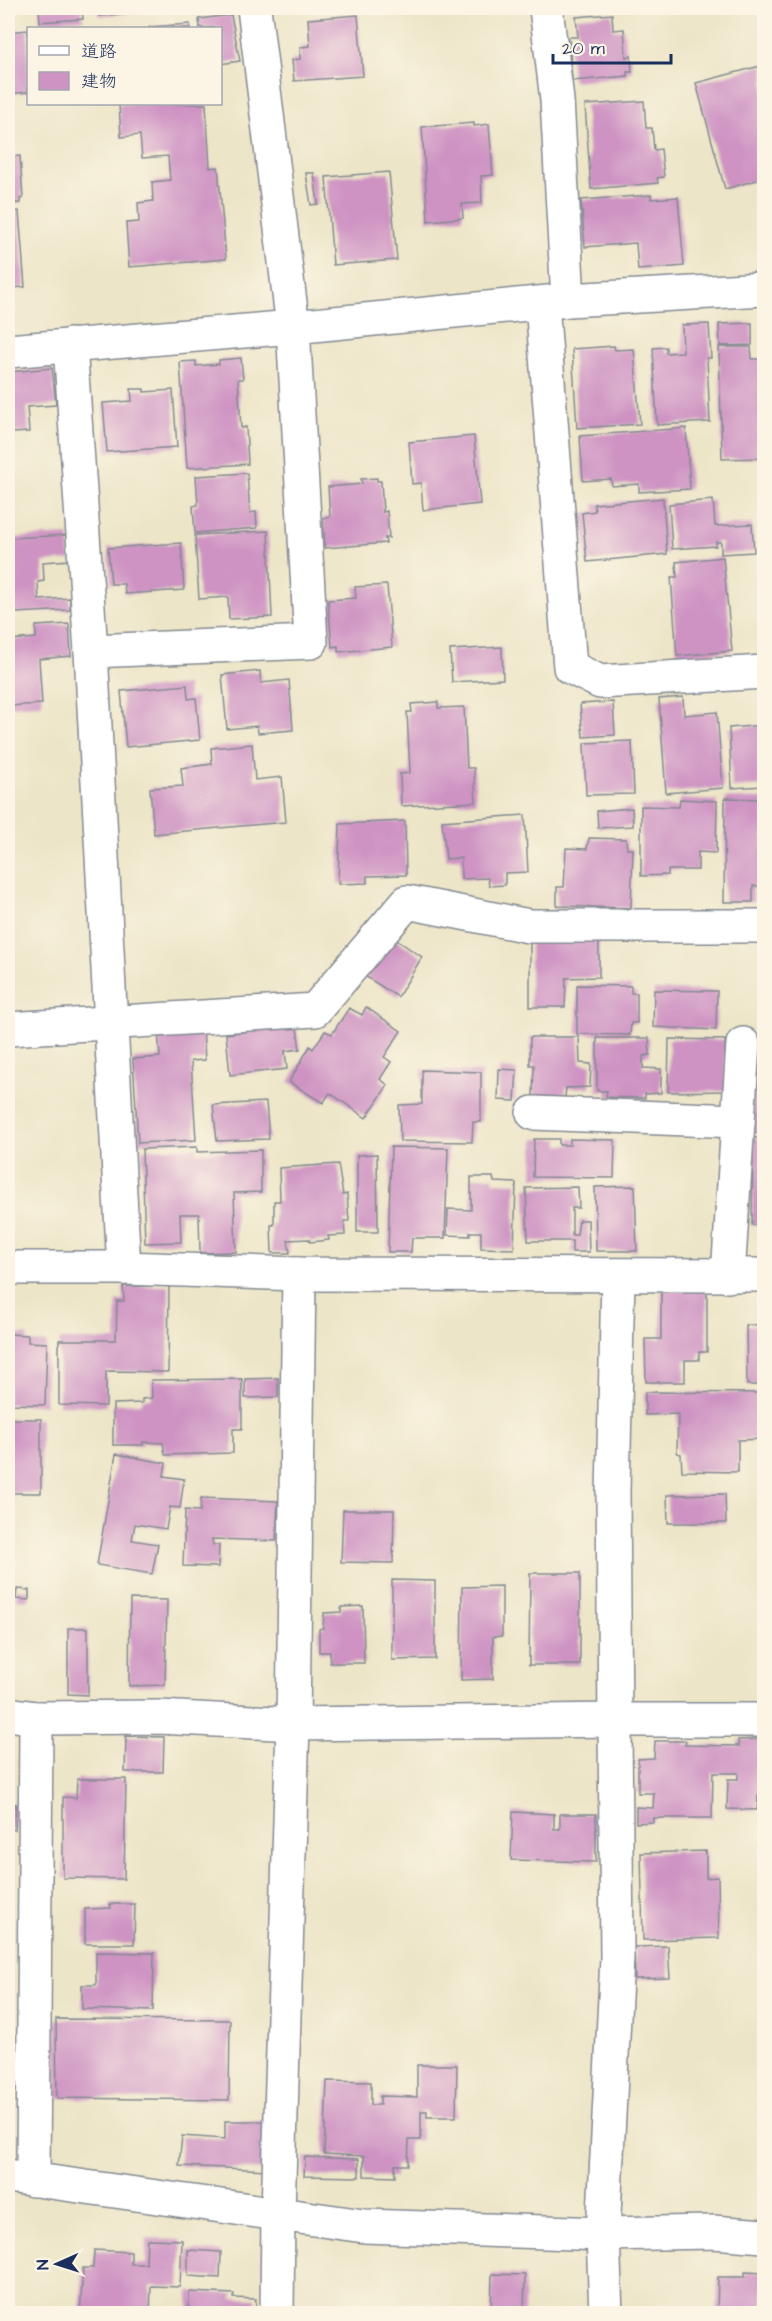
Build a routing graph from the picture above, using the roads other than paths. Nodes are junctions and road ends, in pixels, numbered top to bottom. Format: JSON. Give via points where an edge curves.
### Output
{"nodes":[{"id":1,"x":254,"y":8,"type":"edge"},
{"id":2,"x":546,"y":8,"type":"edge"},
{"id":3,"x":765,"y":288,"type":"edge"},
{"id":4,"x":555,"y":301,"type":"junction"},
{"id":5,"x":293,"y":327,"type":"junction"},
{"id":6,"x":70,"y":345,"type":"junction"},
{"id":7,"x":8,"y":351,"type":"edge"},
{"id":8,"x":91,"y":651,"type":"junction"},
{"id":9,"x":765,"y":672,"type":"edge"},
{"id":10,"x":765,"y":926,"type":"edge"},
{"id":11,"x":110,"y":1023,"type":"junction"},
{"id":12,"x":8,"y":1029,"type":"edge"},
{"id":13,"x":742,"y":1044,"type":"dead end"},
{"id":14,"x":533,"y":1113,"type":"dead end"},
{"id":15,"x":738,"y":1121,"type":"junction"},
{"id":16,"x":8,"y":1268,"type":"edge"},
{"id":17,"x":124,"y":1268,"type":"junction"},
{"id":18,"x":299,"y":1274,"type":"junction"},
{"id":19,"x":765,"y":1275,"type":"edge"},
{"id":20,"x":618,"y":1276,"type":"junction"},
{"id":21,"x":728,"y":1276,"type":"junction"},
{"id":22,"x":22,"y":1716,"type":"edge"},
{"id":23,"x":616,"y":1720,"type":"junction"},
{"id":24,"x":765,"y":1720,"type":"edge"},
{"id":25,"x":293,"y":1724,"type":"junction"},
{"id":26,"x":20,"y":2178,"type":"edge"},
{"id":27,"x":278,"y":2212,"type":"junction"},
{"id":28,"x":603,"y":2234,"type":"junction"},
{"id":29,"x":765,"y":2236,"type":"edge"},
{"id":30,"x":277,"y":2313,"type":"edge"},
{"id":31,"x":606,"y":2313,"type":"edge"}],
"edges":[{"from":1,"to":5,"type":"street"},
{"from":2,"to":4,"type":"street","via":[[557,100]]},
{"from":3,"to":4,"type":"street"},
{"from":4,"to":5,"type":"street"},
{"from":4,"to":9,"type":"street","via":[[570,667],[600,682]]},
{"from":5,"to":6,"type":"street"},
{"from":5,"to":8,"type":"street","via":[[311,642]]},
{"from":6,"to":7,"type":"street"},
{"from":6,"to":8,"type":"street"},
{"from":8,"to":11,"type":"street"},
{"from":10,"to":11,"type":"street","via":[[529,926],[407,902],[315,1010]]},
{"from":11,"to":12,"type":"street"},
{"from":11,"to":17,"type":"street"},
{"from":13,"to":15,"type":"street"},
{"from":14,"to":15,"type":"street"},
{"from":15,"to":21,"type":"street"},
{"from":16,"to":17,"type":"street"},
{"from":17,"to":18,"type":"street"},
{"from":18,"to":20,"type":"street"},
{"from":18,"to":25,"type":"street"},
{"from":19,"to":21,"type":"street"},
{"from":20,"to":21,"type":"street"},
{"from":20,"to":23,"type":"street","via":[[613,1492]]},
{"from":22,"to":25,"type":"street","via":[[159,1717]]},
{"from":22,"to":26,"type":"street"},
{"from":23,"to":24,"type":"street"},
{"from":23,"to":25,"type":"street"},
{"from":23,"to":28,"type":"street","via":[[616,1958]]},
{"from":25,"to":27,"type":"street"},
{"from":26,"to":27,"type":"street"},
{"from":27,"to":28,"type":"street","via":[[364,2226]]},
{"from":27,"to":30,"type":"street"},
{"from":28,"to":29,"type":"street","via":[[713,2232]]},
{"from":28,"to":31,"type":"street"}]}
